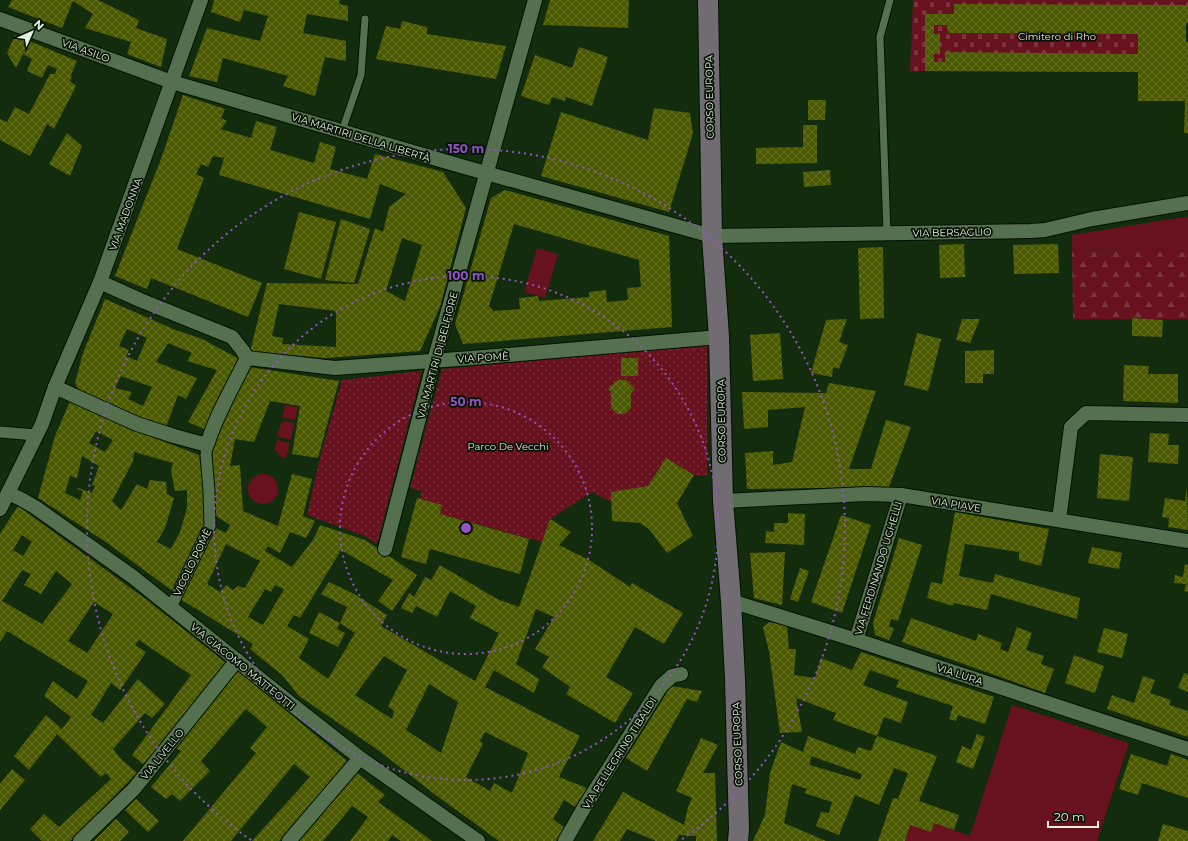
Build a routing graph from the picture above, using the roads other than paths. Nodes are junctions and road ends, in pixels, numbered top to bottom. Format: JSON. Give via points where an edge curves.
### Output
{"nodes":[{"id":1,"x":201,"y":0,"type":"edge"},
{"id":2,"x":535,"y":0,"type":"edge"},
{"id":3,"x":708,"y":0,"type":"edge"},
{"id":4,"x":890,"y":0,"type":"edge"},
{"id":5,"x":0,"y":19,"type":"edge"},
{"id":6,"x":365,"y":19,"type":"dead end"},
{"id":7,"x":172,"y":82,"type":"junction"},
{"id":8,"x":342,"y":130,"type":"junction"},
{"id":9,"x":487,"y":173,"type":"junction"},
{"id":10,"x":1188,"y":202,"type":"edge"},
{"id":11,"x":887,"y":233,"type":"junction"},
{"id":12,"x":712,"y":236,"type":"junction"},
{"id":13,"x":100,"y":282,"type":"junction"},
{"id":14,"x":719,"y":337,"type":"junction"},
{"id":15,"x":247,"y":358,"type":"junction"},
{"id":16,"x":434,"y":361,"type":"junction"},
{"id":17,"x":55,"y":387,"type":"junction"},
{"id":18,"x":1188,"y":415,"type":"edge"},
{"id":19,"x":39,"y":430,"type":"junction"},
{"id":20,"x":0,"y":432,"type":"edge"},
{"id":21,"x":207,"y":445,"type":"junction"},
{"id":22,"x":8,"y":493,"type":"junction"},
{"id":23,"x":901,"y":495,"type":"junction"},
{"id":24,"x":723,"y":501,"type":"junction"},
{"id":25,"x":0,"y":509,"type":"edge"},
{"id":26,"x":1059,"y":520,"type":"junction"},
{"id":27,"x":1188,"y":541,"type":"edge"},
{"id":28,"x":385,"y":550,"type":"dead end"},
{"id":29,"x":731,"y":601,"type":"junction"},
{"id":30,"x":171,"y":607,"type":"junction"},
{"id":31,"x":856,"y":640,"type":"junction"},
{"id":32,"x":237,"y":660,"type":"junction"},
{"id":33,"x":681,"y":674,"type":"dead end"},
{"id":34,"x":1188,"y":749,"type":"edge"},
{"id":35,"x":360,"y":758,"type":"junction"},
{"id":36,"x":80,"y":841,"type":"edge"},
{"id":37,"x":289,"y":841,"type":"edge"},
{"id":38,"x":478,"y":841,"type":"edge"},
{"id":39,"x":565,"y":841,"type":"edge"},
{"id":40,"x":738,"y":841,"type":"edge"}],
"edges":[{"from":1,"to":7,"type":"street","name":"VIA MADONNA"},
{"from":2,"to":9,"type":"street","name":"VIA MARTIRI DI BELFIORE"},
{"from":3,"to":12,"type":"main road","name":"CORSO EUROPA"},
{"from":4,"to":11,"type":"lane","via":[[880,37]]},
{"from":5,"to":7,"type":"street","name":"VIA ASILO"},
{"from":6,"to":8,"type":"lane","via":[[361,75]]},
{"from":7,"to":8,"type":"street","name":"VIA MARTIRI DELLA LIBERTÀ"},
{"from":7,"to":13,"type":"street","name":"VIA MADONNA"},
{"from":8,"to":9,"type":"street","name":"VIA MARTIRI DELLA LIBERTÀ","via":[[378,143]]},
{"from":9,"to":12,"type":"street","name":"VIA MARTIRI DELLA LIBERTÀ"},
{"from":9,"to":16,"type":"street","name":"VIA MARTIRI DI BELFIORE"},
{"from":10,"to":11,"type":"street","name":"VIA BERSAGLIO","via":[[1045,230]]},
{"from":11,"to":12,"type":"street","name":"VIA BERSAGLIO"},
{"from":12,"to":14,"type":"main road","name":"CORSO EUROPA"},
{"from":13,"to":15,"type":"street","via":[[232,337]]},
{"from":13,"to":17,"type":"street","name":"VIA MADONNA"},
{"from":14,"to":16,"type":"street","name":"VIA POMÈ"},
{"from":14,"to":24,"type":"main road","name":"CORSO EUROPA"},
{"from":15,"to":16,"type":"street","name":"VIA POMÈ","via":[[335,368]]},
{"from":15,"to":21,"type":"street","name":"VICOLO POMÈ","via":[[210,433]]},
{"from":16,"to":28,"type":"street","name":"VIA MARTIRI DI BELFIORE"},
{"from":17,"to":19,"type":"street","name":"VIA MADONNA"},
{"from":17,"to":21,"type":"street","via":[[137,424]]},
{"from":18,"to":26,"type":"street","via":[[1086,413],[1071,427]]},
{"from":19,"to":20,"type":"street"},
{"from":19,"to":22,"type":"street","name":"VIA MADONNA"},
{"from":21,"to":30,"type":"street","name":"VICOLO POMÈ","via":[[210,526]]},
{"from":22,"to":25,"type":"street","name":"VIA MADONNA"},
{"from":22,"to":30,"type":"street","name":"VIA GIACOMO MATTEOTTI","via":[[36,507]]},
{"from":23,"to":24,"type":"street","name":"VIA PIAVE","via":[[866,494]]},
{"from":23,"to":26,"type":"street","name":"VIA PIAVE"},
{"from":23,"to":31,"type":"street","name":"VIA FERDINANDO UGHELLI"},
{"from":24,"to":29,"type":"main road","name":"CORSO EUROPA"},
{"from":26,"to":27,"type":"street","name":"VIA PIAVE"},
{"from":29,"to":31,"type":"street","name":"VIA LURA"},
{"from":29,"to":40,"type":"main road","name":"CORSO EUROPA","via":[[736,687]]},
{"from":30,"to":32,"type":"street","name":"VIA GIACOMO MATTEOTTI"},
{"from":31,"to":34,"type":"street","name":"VIA LURA"},
{"from":32,"to":35,"type":"street","name":"VIA GIACOMO MATTEOTTI"},
{"from":32,"to":36,"type":"street","name":"VIA LIVELLO","via":[[134,789]]},
{"from":33,"to":39,"type":"street","name":"VIA PELLEGRINO TIBALDI","via":[[672,676],[661,686]]},
{"from":35,"to":37,"type":"street"},
{"from":35,"to":38,"type":"street","name":"VIA GIACOMO MATTEOTTI"}]}
